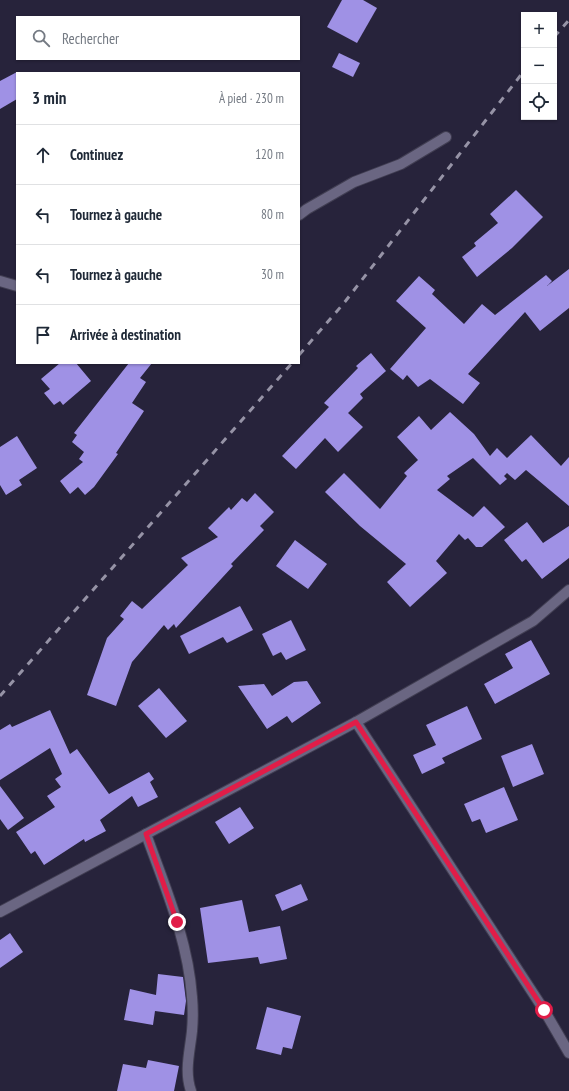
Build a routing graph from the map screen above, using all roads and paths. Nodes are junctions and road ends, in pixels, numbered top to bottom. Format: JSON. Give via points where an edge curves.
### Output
{"nodes":[{"id":1,"x":446,"y":137,"type":"dead end"},
{"id":2,"x":300,"y":214,"type":"edge"},
{"id":3,"x":0,"y":281,"type":"edge"},
{"id":4,"x":16,"y":286,"type":"edge"},
{"id":5,"x":569,"y":590,"type":"edge"},
{"id":6,"x":356,"y":722,"type":"junction"},
{"id":7,"x":146,"y":834,"type":"junction"},
{"id":8,"x":0,"y":912,"type":"edge"},
{"id":9,"x":569,"y":1053,"type":"edge"},
{"id":10,"x":191,"y":1091,"type":"edge"}],
"edges":[{"from":1,"to":2,"type":"street","via":[[401,164],[354,182]]},
{"from":3,"to":4,"type":"street"},
{"from":5,"to":6,"type":"street","via":[[533,620]]},
{"from":6,"to":7,"type":"street"},
{"from":6,"to":9,"type":"street","via":[[544,1010]]},
{"from":7,"to":8,"type":"street"},
{"from":7,"to":10,"type":"street","via":[[177,922],[188,964],[192,1030],[187,1062]]}]}
